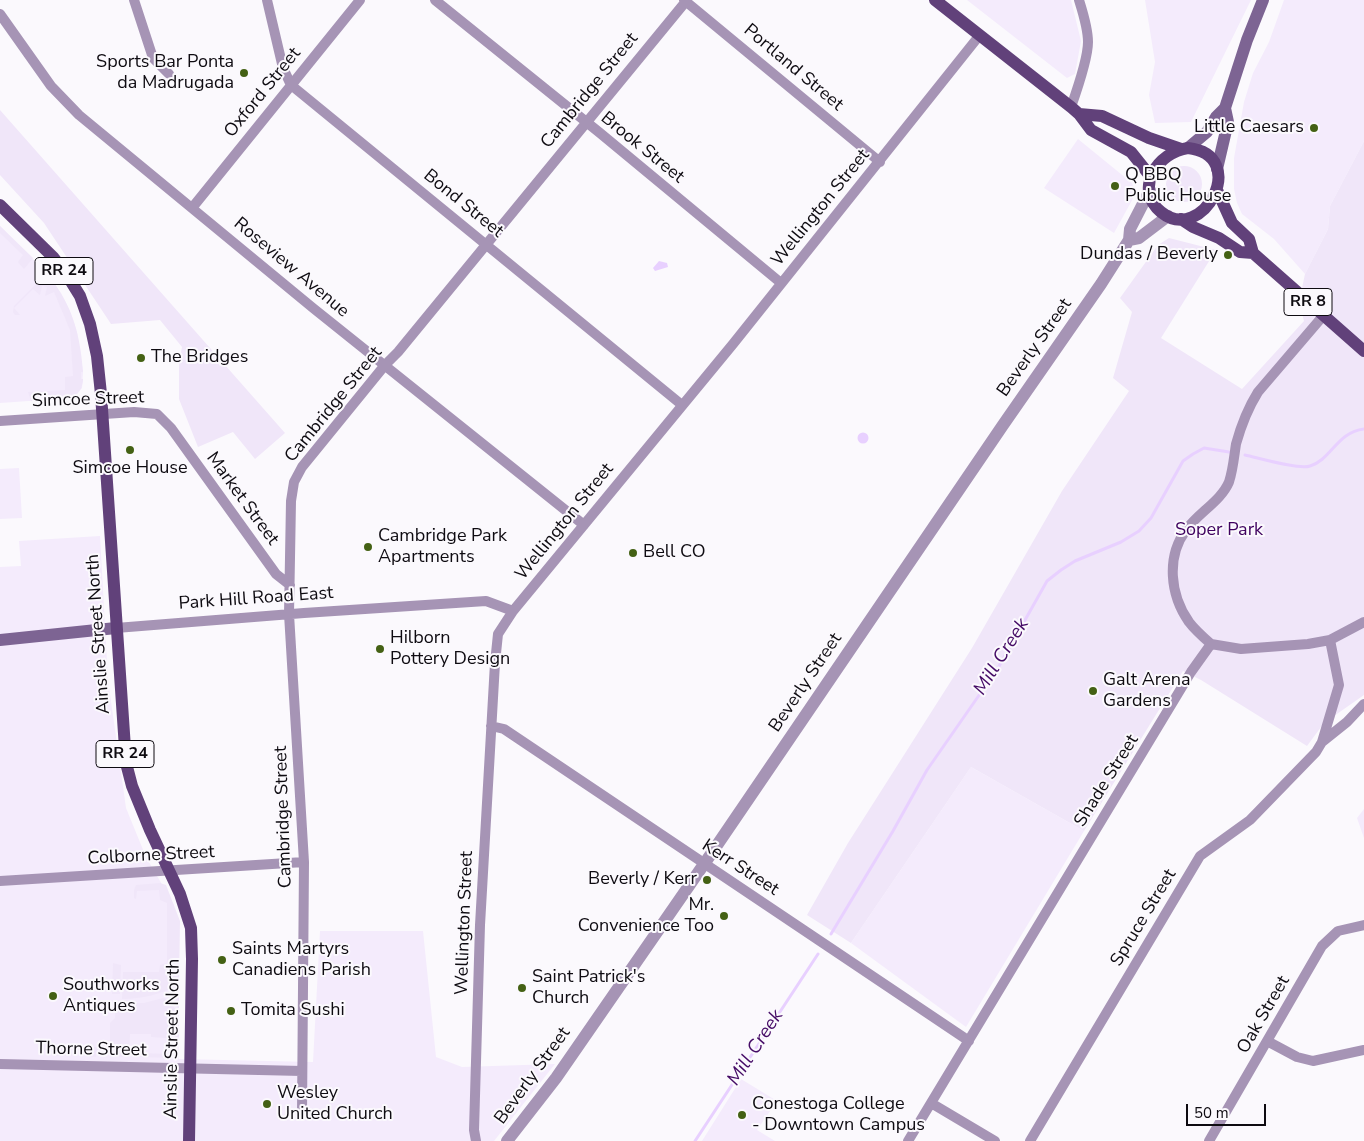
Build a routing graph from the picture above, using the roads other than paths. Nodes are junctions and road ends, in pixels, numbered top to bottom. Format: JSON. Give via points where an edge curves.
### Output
{"nodes":[{"id":1,"x":134,"y":0,"type":"edge"},
{"id":2,"x":267,"y":0,"type":"edge"},
{"id":3,"x":360,"y":0,"type":"edge"},
{"id":4,"x":435,"y":0,"type":"edge"},
{"id":5,"x":686,"y":0,"type":"edge"},
{"id":6,"x":935,"y":0,"type":"edge"},
{"id":7,"x":1079,"y":0,"type":"edge"},
{"id":8,"x":1263,"y":0,"type":"edge"},
{"id":9,"x":0,"y":14,"type":"edge"},
{"id":10,"x":979,"y":36,"type":"junction"},
{"id":11,"x":169,"y":74,"type":"dead end"},
{"id":12,"x":291,"y":85,"type":"junction"},
{"id":13,"x":1225,"y":108,"type":"junction"},
{"id":14,"x":1075,"y":110,"type":"junction"},
{"id":15,"x":586,"y":123,"type":"junction"},
{"id":16,"x":1184,"y":148,"type":"junction"},
{"id":17,"x":880,"y":162,"type":"junction"},
{"id":18,"x":1217,"y":169,"type":"junction"},
{"id":19,"x":1151,"y":177,"type":"junction"},
{"id":20,"x":1150,"y":190,"type":"junction"},
{"id":21,"x":1217,"y":190,"type":"junction"},
{"id":22,"x":0,"y":205,"type":"edge"},
{"id":23,"x":192,"y":208,"type":"junction"},
{"id":24,"x":1174,"y":217,"type":"junction"},
{"id":25,"x":1129,"y":240,"type":"junction"},
{"id":26,"x":486,"y":245,"type":"junction"},
{"id":27,"x":1252,"y":253,"type":"junction"},
{"id":28,"x":780,"y":283,"type":"junction"},
{"id":29,"x":1323,"y":316,"type":"junction"},
{"id":30,"x":1364,"y":351,"type":"edge"},
{"id":31,"x":385,"y":365,"type":"junction"},
{"id":32,"x":682,"y":405,"type":"junction"},
{"id":33,"x":102,"y":415,"type":"junction"},
{"id":34,"x":0,"y":421,"type":"edge"},
{"id":35,"x":171,"y":428,"type":"joint"},
{"id":36,"x":584,"y":525,"type":"junction"},
{"id":37,"x":290,"y":585,"type":"junction"},
{"id":38,"x":513,"y":611,"type":"junction"},
{"id":39,"x":289,"y":614,"type":"junction"},
{"id":40,"x":1364,"y":622,"type":"edge"},
{"id":41,"x":116,"y":628,"type":"junction"},
{"id":42,"x":0,"y":640,"type":"edge"},
{"id":43,"x":1330,"y":640,"type":"junction"},
{"id":44,"x":1210,"y":644,"type":"junction"},
{"id":45,"x":1364,"y":704,"type":"edge"},
{"id":46,"x":491,"y":726,"type":"junction"},
{"id":47,"x":1322,"y":742,"type":"junction"},
{"id":48,"x":304,"y":862,"type":"junction"},
{"id":49,"x":704,"y":863,"type":"junction"},
{"id":50,"x":170,"y":872,"type":"junction"},
{"id":51,"x":0,"y":882,"type":"edge"},
{"id":52,"x":1364,"y":925,"type":"edge"},
{"id":53,"x":969,"y":1041,"type":"junction"},
{"id":54,"x":1268,"y":1041,"type":"junction"},
{"id":55,"x":1364,"y":1050,"type":"edge"},
{"id":56,"x":0,"y":1064,"type":"edge"},
{"id":57,"x":190,"y":1068,"type":"junction"},
{"id":58,"x":302,"y":1071,"type":"junction"},
{"id":59,"x":930,"y":1103,"type":"junction"},
{"id":60,"x":302,"y":1113,"type":"dead end"},
{"id":61,"x":189,"y":1141,"type":"edge"},
{"id":62,"x":476,"y":1141,"type":"edge"},
{"id":63,"x":507,"y":1141,"type":"edge"},
{"id":64,"x":908,"y":1141,"type":"edge"},
{"id":65,"x":995,"y":1141,"type":"edge"},
{"id":66,"x":1030,"y":1141,"type":"edge"},
{"id":67,"x":1209,"y":1141,"type":"edge"}],
"edges":[{"from":1,"to":11,"type":"street","via":[[153,58]]},
{"from":2,"to":12,"type":"street","name":"Bond Street","via":[[283,68]]},
{"from":3,"to":12,"type":"street","name":"Oxford Street"},
{"from":4,"to":15,"type":"street","name":"Brook Street"},
{"from":5,"to":15,"type":"street","name":"Cambridge Street"},
{"from":5,"to":17,"type":"street","name":"Portland Street"},
{"from":6,"to":10,"type":"main road"},
{"from":7,"to":14,"type":"street","via":[[1088,43]]},
{"from":8,"to":13,"type":"main road"},
{"from":9,"to":23,"type":"street","name":"Roseview Avenue","via":[[67,104]]},
{"from":10,"to":14,"type":"main road"},
{"from":10,"to":17,"type":"street","name":"Wellington Street"},
{"from":12,"to":23,"type":"street","name":"Oxford Street"},
{"from":12,"to":26,"type":"street","name":"Bond Street"},
{"from":13,"to":16,"type":"main road","via":[[1207,132]]},
{"from":13,"to":18,"type":"main road","via":[[1228,122]]},
{"from":14,"to":16,"type":"main road","via":[[1102,116],[1149,138]]},
{"from":14,"to":19,"type":"main road","via":[[1091,130],[1131,152]]},
{"from":15,"to":26,"type":"street","name":"Cambridge Street"},
{"from":15,"to":28,"type":"street","name":"Brook Street"},
{"from":16,"to":18,"type":"main road","via":[[1194,148],[1206,154]]},
{"from":16,"to":19,"type":"main road","via":[[1162,158]]},
{"from":17,"to":28,"type":"street","name":"Wellington Street"},
{"from":18,"to":21,"type":"main road"},
{"from":19,"to":20,"type":"main road"},
{"from":20,"to":24,"type":"main road","via":[[1162,213]]},
{"from":20,"to":25,"type":"street","name":"Beverly Street","via":[[1130,229]]},
{"from":21,"to":24,"type":"main road","via":[[1200,212],[1188,218]]},
{"from":21,"to":27,"type":"main road","number":"RR 8","via":[[1232,223],[1249,239]]},
{"from":22,"to":33,"type":"main road","name":"Ainslie Street North","number":"RR 24","via":[[53,257],[80,296],[97,356]]},
{"from":23,"to":31,"type":"street","name":"Roseview Avenue"},
{"from":24,"to":25,"type":"street","via":[[1139,238]]},
{"from":24,"to":27,"type":"main road","number":"RR 8","via":[[1219,238],[1240,252]]},
{"from":25,"to":49,"type":"street","name":"Beverly Street"},
{"from":26,"to":31,"type":"street","name":"Cambridge Street"},
{"from":26,"to":32,"type":"street","name":"Bond Street"},
{"from":27,"to":29,"type":"main road","number":"RR 8"},
{"from":28,"to":32,"type":"street","name":"Wellington Street"},
{"from":29,"to":30,"type":"main road","number":"RR 8"},
{"from":29,"to":44,"type":"street","via":[[1250,404],[1228,483],[1185,530],[1175,552],[1172,579],[1177,599],[1188,621]]},
{"from":31,"to":36,"type":"street","name":"Roseview Avenue"},
{"from":31,"to":37,"type":"street","name":"Cambridge Street","via":[[302,466],[294,482]]},
{"from":32,"to":36,"type":"street","name":"Wellington Street"},
{"from":33,"to":34,"type":"street","name":"Simcoe Street"},
{"from":33,"to":35,"type":"street","name":"Simcoe Street","via":[[157,414]]},
{"from":33,"to":41,"type":"main road","name":"Ainslie Street North","number":"RR 24"},
{"from":35,"to":37,"type":"street","name":"Market Street","via":[[276,574]]},
{"from":36,"to":38,"type":"street","name":"Wellington Street"},
{"from":37,"to":39,"type":"street","name":"Cambridge Street"},
{"from":38,"to":39,"type":"street","name":"Park Hill Road East","via":[[486,601]]},
{"from":38,"to":46,"type":"street","name":"Wellington Street","via":[[496,641]]},
{"from":39,"to":41,"type":"street","name":"Park Hill Road East"},
{"from":39,"to":48,"type":"street","name":"Cambridge Street"},
{"from":40,"to":43,"type":"street"},
{"from":41,"to":42,"type":"main road","name":"Park Hill Road East"},
{"from":41,"to":50,"type":"main road","name":"Ainslie Street North","number":"RR 24","via":[[126,763],[132,786]]},
{"from":43,"to":44,"type":"street","via":[[1241,649]]},
{"from":43,"to":47,"type":"street","name":"Spruce Street","via":[[1339,685]]},
{"from":44,"to":53,"type":"street","name":"Shade Street","via":[[1190,672]]},
{"from":45,"to":47,"type":"street","name":"Spruce Street"},
{"from":46,"to":49,"type":"street","name":"Kerr Street","via":[[504,729]]},
{"from":46,"to":62,"type":"street","name":"Wellington Street","via":[[480,935]]},
{"from":47,"to":66,"type":"street","name":"Spruce Street","via":[[1250,820],[1200,856]]},
{"from":48,"to":50,"type":"street","name":"Colborne Street"},
{"from":48,"to":58,"type":"street","name":"Cambridge Street"},
{"from":49,"to":53,"type":"street","name":"Kerr Street"},
{"from":49,"to":63,"type":"street","name":"Beverly Street","via":[[556,1078]]},
{"from":50,"to":51,"type":"street","name":"Colborne Street"},
{"from":50,"to":57,"type":"main road","name":"Ainslie Street North","number":"RR 24","via":[[191,928]]},
{"from":52,"to":54,"type":"street","name":"Oak Street","via":[[1338,931],[1322,946]]},
{"from":53,"to":59,"type":"street","name":"Shade Street"},
{"from":54,"to":55,"type":"street","via":[[1313,1061]]},
{"from":54,"to":67,"type":"street","name":"Oak Street"},
{"from":56,"to":57,"type":"street","name":"Thorne Street"},
{"from":57,"to":58,"type":"street","name":"Thorne Street"},
{"from":57,"to":61,"type":"main road","name":"Ainslie Street North","number":"RR 24"},
{"from":58,"to":60,"type":"street","name":"Cambridge Street"},
{"from":59,"to":64,"type":"street","name":"Shade Street"},
{"from":59,"to":65,"type":"street"}]}
